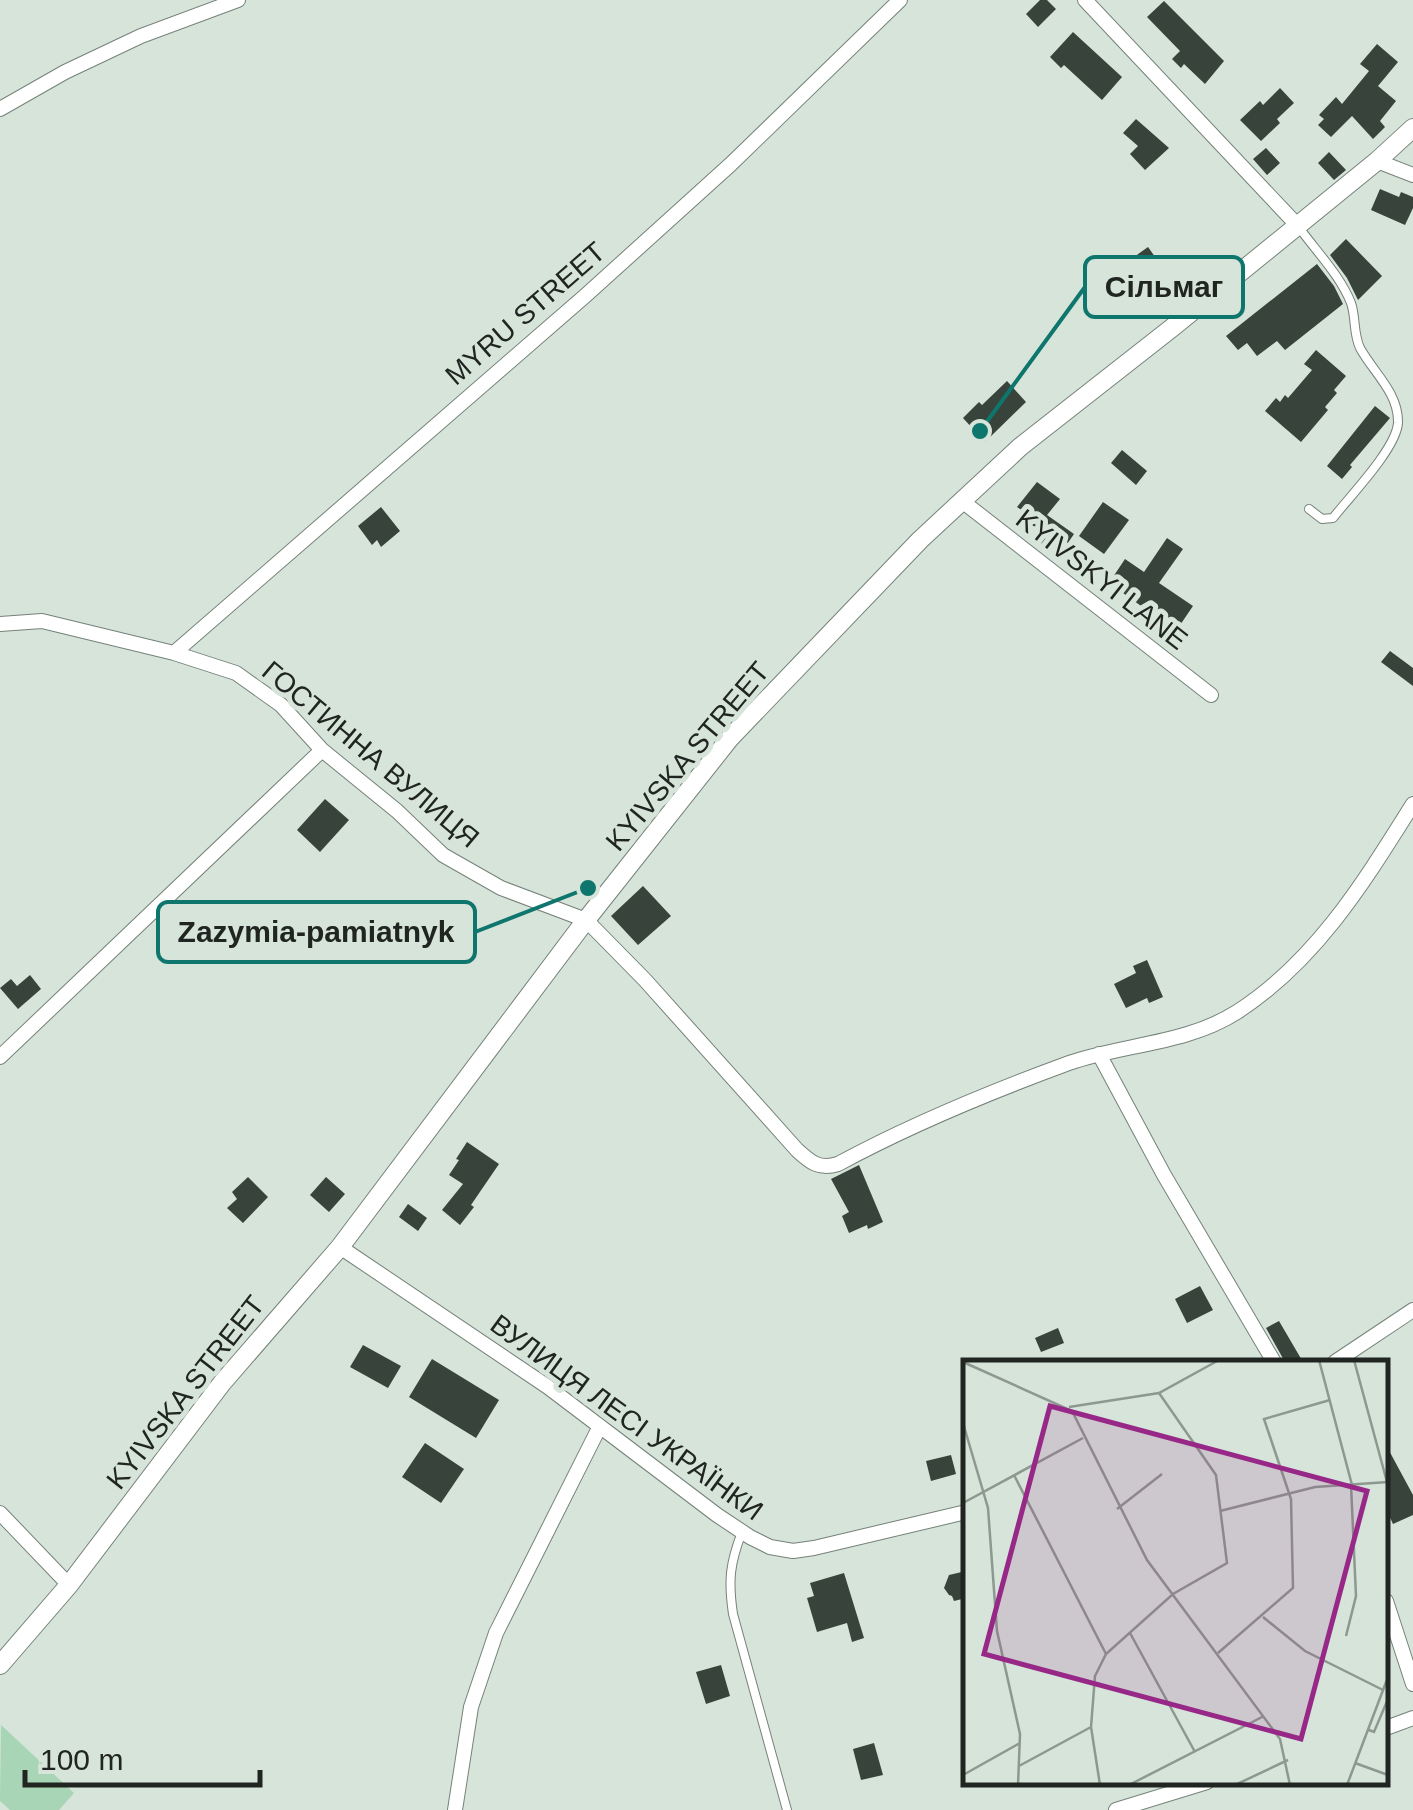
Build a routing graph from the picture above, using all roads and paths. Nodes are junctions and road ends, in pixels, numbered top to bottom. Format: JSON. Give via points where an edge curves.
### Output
{"nodes":[{"id":1,"x":238,"y":0,"type":"edge"},
{"id":2,"x":900,"y":0,"type":"edge"},
{"id":3,"x":1085,"y":0,"type":"edge"},
{"id":4,"x":0,"y":108,"type":"edge"},
{"id":5,"x":1413,"y":128,"type":"edge"},
{"id":6,"x":1377,"y":161,"type":"junction"},
{"id":7,"x":1413,"y":174,"type":"edge"},
{"id":8,"x":1298,"y":226,"type":"junction"},
{"id":9,"x":962,"y":502,"type":"junction"},
{"id":10,"x":1310,"y":510,"type":"dead end"},
{"id":11,"x":0,"y":624,"type":"edge"},
{"id":12,"x":174,"y":654,"type":"junction"},
{"id":13,"x":1211,"y":696,"type":"dead end"},
{"id":14,"x":322,"y":750,"type":"junction"},
{"id":15,"x":1413,"y":804,"type":"edge"},
{"id":16,"x":586,"y":920,"type":"junction"},
{"id":17,"x":1099,"y":1054,"type":"junction"},
{"id":18,"x":0,"y":1057,"type":"edge"},
{"id":19,"x":340,"y":1247,"type":"junction"},
{"id":20,"x":1413,"y":1310,"type":"edge"},
{"id":21,"x":1273,"y":1360,"type":"edge"},
{"id":22,"x":1338,"y":1360,"type":"edge"},
{"id":23,"x":599,"y":1428,"type":"junction"},
{"id":24,"x":0,"y":1513,"type":"edge"},
{"id":25,"x":963,"y":1513,"type":"edge"},
{"id":26,"x":742,"y":1532,"type":"junction"},
{"id":27,"x":69,"y":1585,"type":"junction"},
{"id":28,"x":1388,"y":1607,"type":"edge"},
{"id":29,"x":0,"y":1665,"type":"edge"},
{"id":30,"x":1413,"y":1684,"type":"edge"},
{"id":31,"x":1413,"y":1718,"type":"edge"},
{"id":32,"x":1388,"y":1727,"type":"edge"},
{"id":33,"x":1197,"y":1785,"type":"edge"},
{"id":34,"x":455,"y":1810,"type":"edge"},
{"id":35,"x":787,"y":1810,"type":"edge"},
{"id":36,"x":1116,"y":1810,"type":"edge"}],
"edges":[{"from":1,"to":4,"type":"street","via":[[141,36]]},
{"from":2,"to":12,"type":"street","name":"MYRU STREET","via":[[731,164]]},
{"from":3,"to":8,"type":"street"},
{"from":5,"to":6,"type":"street","name":"KYIVSKA STREET"},
{"from":6,"to":7,"type":"street"},
{"from":6,"to":8,"type":"street","name":"KYIVSKA STREET"},
{"from":8,"to":9,"type":"street","name":"KYIVSKA STREET","via":[[1020,447]]},
{"from":8,"to":10,"type":"lane","via":[[1345,290],[1359,346],[1396,402],[1398,425],[1391,446],[1332,518],[1322,520]]},
{"from":9,"to":13,"type":"street","name":"KYIVSKYI LANE"},
{"from":9,"to":16,"type":"street","name":"KYIVSKA STREET","via":[[730,738]]},
{"from":11,"to":12,"type":"street","name":"ГОСТИННА ВУЛИЦЯ","via":[[42,622]]},
{"from":12,"to":14,"type":"street","name":"ГОСТИННА ВУЛИЦЯ","via":[[236,673],[281,705]]},
{"from":14,"to":16,"type":"street","name":"ГОСТИННА ВУЛИЦЯ","via":[[443,855],[501,888]]},
{"from":14,"to":18,"type":"street"},
{"from":15,"to":17,"type":"street","via":[[1362,886],[1282,980],[1233,1014],[1184,1036]]},
{"from":16,"to":17,"type":"street","via":[[797,1150],[821,1168],[950,1108]]},
{"from":16,"to":19,"type":"street","name":"KYIVSKA STREET"},
{"from":17,"to":21,"type":"street"},
{"from":19,"to":23,"type":"street","name":"ВУЛИЦЯ ЛЕСІ УКРАЇНКИ"},
{"from":19,"to":27,"type":"street","name":"KYIVSKA STREET","via":[[222,1383]]},
{"from":20,"to":22,"type":"street"},
{"from":23,"to":26,"type":"street","name":"ВУЛИЦЯ ЛЕСІ УКРАЇНКИ"},
{"from":23,"to":34,"type":"street","via":[[496,1633],[472,1707]]},
{"from":24,"to":27,"type":"street"},
{"from":25,"to":26,"type":"street","name":"ВУЛИЦЯ ЛЕСІ УКРАЇНКИ","via":[[793,1550]]},
{"from":26,"to":35,"type":"lane","via":[[730,1572],[731,1601]]},
{"from":27,"to":29,"type":"street","name":"KYIVSKA STREET"},
{"from":28,"to":30,"type":"street"},
{"from":31,"to":32,"type":"street"},
{"from":33,"to":36,"type":"street"}]}
